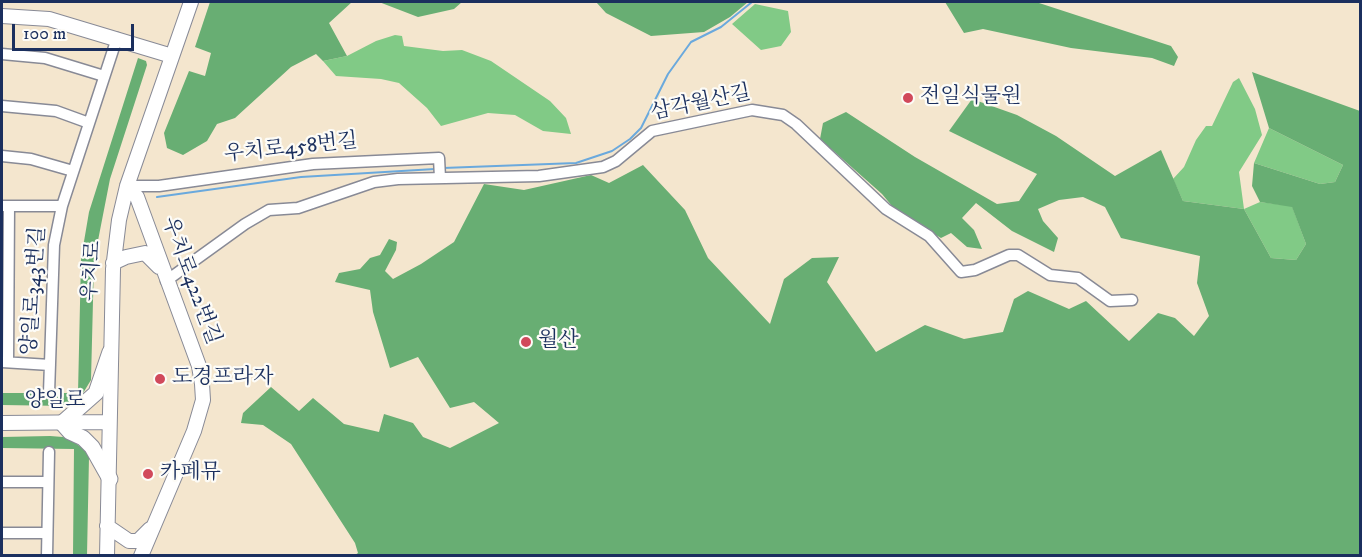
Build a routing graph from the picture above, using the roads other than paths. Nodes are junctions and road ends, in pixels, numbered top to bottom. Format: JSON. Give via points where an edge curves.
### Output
{"nodes":[{"id":1,"x":191,"y":2,"type":"edge"},
{"id":2,"x":2,"y":16,"type":"edge"},
{"id":3,"x":117,"y":38,"type":"junction"},
{"id":4,"x":2,"y":54,"type":"edge"},
{"id":5,"x":172,"y":56,"type":"junction"},
{"id":6,"x":104,"y":76,"type":"junction"},
{"id":7,"x":2,"y":106,"type":"edge"},
{"id":8,"x":89,"y":123,"type":"junction"},
{"id":9,"x":2,"y":156,"type":"edge"},
{"id":10,"x":73,"y":171,"type":"junction"},
{"id":11,"x":440,"y":178,"type":"junction"},
{"id":12,"x":127,"y":186,"type":"junction"},
{"id":13,"x":5,"y":206,"type":"edge"},
{"id":14,"x":62,"y":206,"type":"junction"},
{"id":15,"x":113,"y":263,"type":"junction"},
{"id":16,"x":165,"y":277,"type":"junction"},
{"id":17,"x":1132,"y":300,"type":"dead end"},
{"id":18,"x":110,"y":352,"type":"junction"},
{"id":19,"x":5,"y":362,"type":"edge"},
{"id":20,"x":50,"y":365,"type":"junction"},
{"id":21,"x":50,"y":393,"type":"dead end"},
{"id":22,"x":109,"y":422,"type":"junction"},
{"id":23,"x":2,"y":423,"type":"edge"},
{"id":24,"x":62,"y":423,"type":"junction"},
{"id":25,"x":49,"y":452,"type":"dead end"},
{"id":26,"x":110,"y":479,"type":"junction"},
{"id":27,"x":2,"y":482,"type":"edge"},
{"id":28,"x":48,"y":482,"type":"junction"},
{"id":29,"x":107,"y":526,"type":"junction"},
{"id":30,"x":151,"y":528,"type":"junction"},
{"id":31,"x":2,"y":533,"type":"edge"},
{"id":32,"x":47,"y":533,"type":"junction"},
{"id":33,"x":47,"y":555,"type":"edge"},
{"id":34,"x":107,"y":555,"type":"edge"},
{"id":35,"x":141,"y":555,"type":"edge"}],
"edges":[{"from":1,"to":5,"type":"street","name":"우치로"},
{"from":2,"to":3,"type":"street","via":[[49,19]]},
{"from":3,"to":5,"type":"street"},
{"from":3,"to":6,"type":"street","name":"양일로343번길"},
{"from":4,"to":6,"type":"street","via":[[45,58]]},
{"from":5,"to":12,"type":"street","name":"우치로"},
{"from":6,"to":8,"type":"street","name":"양일로343번길"},
{"from":7,"to":8,"type":"street","via":[[56,111]]},
{"from":8,"to":10,"type":"street","name":"양일로343번길"},
{"from":9,"to":10,"type":"street","via":[[31,159]]},
{"from":10,"to":14,"type":"street","name":"양일로343번길"},
{"from":11,"to":12,"type":"street","name":"우치로458번길","via":[[439,158],[313,164],[159,186]]},
{"from":11,"to":16,"type":"street","name":"삼각월산길","via":[[374,182],[308,205],[269,210]]},
{"from":11,"to":17,"type":"street","name":"삼각월산길","via":[[539,176],[596,169],[616,161],[652,131],[763,110],[783,115],[796,124],[886,209],[929,236],[962,272],[1018,255],[1050,275],[1078,278],[1110,301]]},
{"from":12,"to":15,"type":"street","name":"우치로"},
{"from":12,"to":16,"type":"street","name":"우치로422번길","via":[[137,196]]},
{"from":13,"to":14,"type":"street"},
{"from":13,"to":19,"type":"street"},
{"from":14,"to":20,"type":"street","name":"양일로343번길","via":[[51,271]]},
{"from":15,"to":16,"type":"street","via":[[145,253]]},
{"from":15,"to":18,"type":"street","name":"우치로"},
{"from":16,"to":30,"type":"street","name":"우치로422번길","via":[[199,366],[203,400],[194,431]]},
{"from":18,"to":22,"type":"street","name":"우치로"},
{"from":18,"to":24,"type":"main road","via":[[96,393]]},
{"from":19,"to":20,"type":"street"},
{"from":20,"to":21,"type":"street","name":"양일로343번길"},
{"from":22,"to":24,"type":"street","name":"양일로"},
{"from":22,"to":26,"type":"street","name":"우치로"},
{"from":23,"to":24,"type":"street","name":"양일로"},
{"from":24,"to":26,"type":"main road","via":[[92,447]]},
{"from":25,"to":28,"type":"street"},
{"from":26,"to":29,"type":"street","name":"우치로"},
{"from":27,"to":28,"type":"street"},
{"from":28,"to":32,"type":"street"},
{"from":29,"to":30,"type":"street","via":[[129,541],[138,541]]},
{"from":29,"to":34,"type":"street","name":"우치로"},
{"from":30,"to":35,"type":"street","name":"우치로422번길"},
{"from":31,"to":32,"type":"street"},
{"from":32,"to":33,"type":"street"}]}
